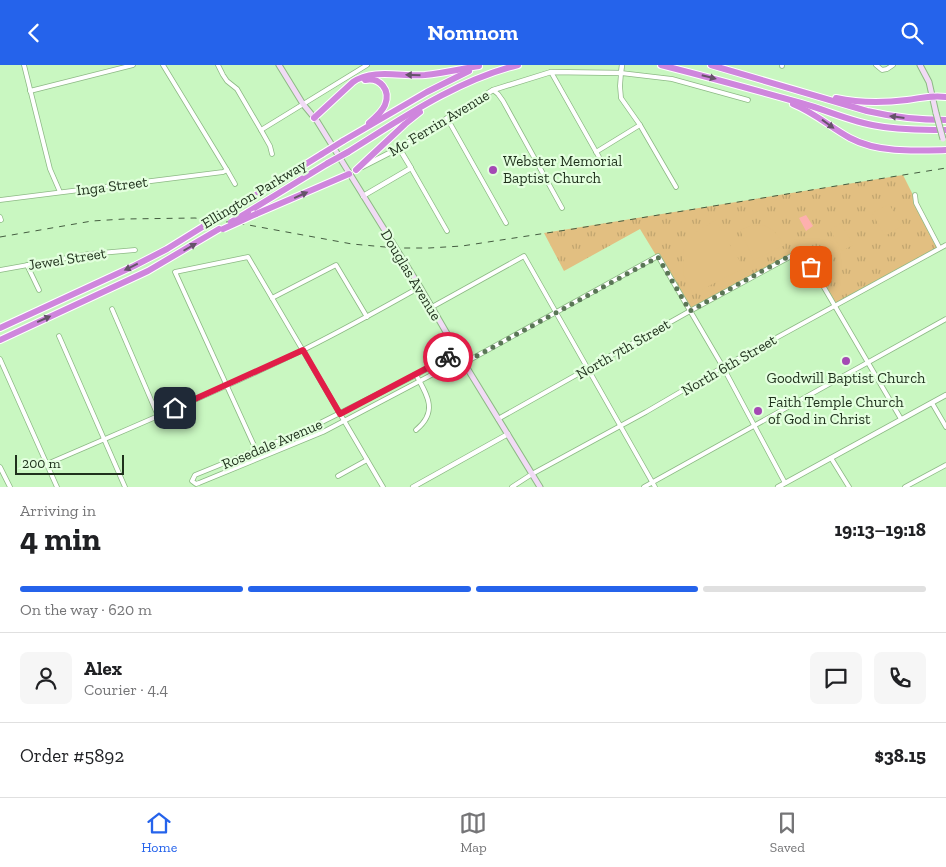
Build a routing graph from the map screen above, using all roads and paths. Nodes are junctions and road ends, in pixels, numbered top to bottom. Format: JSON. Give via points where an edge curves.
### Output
{"nodes":[{"id":1,"x":24,"y":65,"type":"edge"},
{"id":2,"x":133,"y":65,"type":"edge"},
{"id":3,"x":163,"y":65,"type":"edge"},
{"id":4,"x":218,"y":65,"type":"edge"},
{"id":5,"x":279,"y":65,"type":"edge"},
{"id":6,"x":367,"y":65,"type":"edge"},
{"id":7,"x":480,"y":65,"type":"edge"},
{"id":8,"x":518,"y":65,"type":"edge"},
{"id":9,"x":622,"y":65,"type":"edge"},
{"id":10,"x":661,"y":65,"type":"edge"},
{"id":11,"x":711,"y":65,"type":"edge"},
{"id":12,"x":876,"y":65,"type":"edge"},
{"id":13,"x":893,"y":65,"type":"edge"},
{"id":14,"x":920,"y":65,"type":"edge"},
{"id":15,"x":551,"y":73,"type":"junction"},
{"id":16,"x":621,"y":73,"type":"junction"},
{"id":17,"x":494,"y":90,"type":"junction"},
{"id":18,"x":30,"y":91,"type":"junction"},
{"id":19,"x":805,"y":93,"type":"junction"},
{"id":20,"x":769,"y":94,"type":"junction"},
{"id":21,"x":932,"y":95,"type":"junction"},
{"id":22,"x":946,"y":97,"type":"edge"},
{"id":23,"x":748,"y":99,"type":"dead end"},
{"id":24,"x":433,"y":101,"type":"junction"},
{"id":25,"x":303,"y":104,"type":"junction"},
{"id":26,"x":447,"y":118,"type":"junction"},
{"id":27,"x":316,"y":120,"type":"junction"},
{"id":28,"x":946,"y":120,"type":"edge"},
{"id":29,"x":640,"y":125,"type":"junction"},
{"id":30,"x":261,"y":130,"type":"junction"},
{"id":31,"x":946,"y":130,"type":"edge"},
{"id":32,"x":353,"y":136,"type":"junction"},
{"id":33,"x":399,"y":148,"type":"junction"},
{"id":34,"x":946,"y":151,"type":"edge"},
{"id":35,"x":596,"y":152,"type":"junction"},
{"id":36,"x":272,"y":154,"type":"dead end"},
{"id":37,"x":599,"y":157,"type":"dead end"},
{"id":38,"x":411,"y":168,"type":"junction"},
{"id":39,"x":356,"y":170,"type":"junction"},
{"id":40,"x":225,"y":171,"type":"junction"},
{"id":41,"x":349,"y":174,"type":"junction"},
{"id":42,"x":235,"y":184,"type":"dead end"},
{"id":43,"x":676,"y":187,"type":"dead end"},
{"id":44,"x":60,"y":192,"type":"junction"},
{"id":45,"x":915,"y":195,"type":"dead end"},
{"id":46,"x":364,"y":196,"type":"junction"},
{"id":47,"x":0,"y":200,"type":"edge"},
{"id":48,"x":562,"y":207,"type":"dead end"},
{"id":49,"x":506,"y":223,"type":"dead end"},
{"id":50,"x":221,"y":229,"type":"junction"},
{"id":51,"x":447,"y":231,"type":"dead end"},
{"id":52,"x":946,"y":245,"type":"edge"},
{"id":53,"x":940,"y":247,"type":"junction"},
{"id":54,"x":135,"y":250,"type":"dead end"},
{"id":55,"x":27,"y":265,"type":"junction"},
{"id":56,"x":0,"y":270,"type":"edge"},
{"id":57,"x":420,"y":287,"type":"junction"},
{"id":58,"x":39,"y":290,"type":"dead end"},
{"id":59,"x":272,"y":298,"type":"junction"},
{"id":60,"x":835,"y":305,"type":"junction"},
{"id":61,"x":432,"y":307,"type":"junction"},
{"id":62,"x":112,"y":309,"type":"dead end"},
{"id":63,"x":690,"y":311,"type":"junction"},
{"id":64,"x":556,"y":312,"type":"junction"},
{"id":65,"x":367,"y":317,"type":"junction"},
{"id":66,"x":946,"y":319,"type":"edge"},
{"id":67,"x":0,"y":328,"type":"edge"},
{"id":68,"x":59,"y":336,"type":"dead end"},
{"id":69,"x":0,"y":340,"type":"edge"},
{"id":70,"x":303,"y":350,"type":"junction"},
{"id":71,"x":460,"y":355,"type":"junction"},
{"id":72,"x":0,"y":359,"type":"edge"},
{"id":73,"x":868,"y":362,"type":"junction"},
{"id":74,"x":464,"y":363,"type":"junction"},
{"id":75,"x":723,"y":367,"type":"junction"},
{"id":76,"x":589,"y":369,"type":"junction"},
{"id":77,"x":416,"y":375,"type":"junction"},
{"id":78,"x":420,"y":381,"type":"junction"},
{"id":79,"x":227,"y":385,"type":"junction"},
{"id":80,"x":946,"y":395,"type":"edge"},
{"id":81,"x":932,"y":403,"type":"junction"},
{"id":82,"x":340,"y":414,"type":"junction"},
{"id":83,"x":158,"y":416,"type":"junction"},
{"id":84,"x":498,"y":419,"type":"junction"},
{"id":85,"x":901,"y":419,"type":"junction"},
{"id":86,"x":344,"y":421,"type":"junction"},
{"id":87,"x":621,"y":425,"type":"junction"},
{"id":88,"x":754,"y":426,"type":"junction"},
{"id":89,"x":946,"y":427,"type":"edge"},
{"id":90,"x":416,"y":430,"type":"dead end"},
{"id":91,"x":508,"y":434,"type":"junction"},
{"id":92,"x":104,"y":439,"type":"junction"},
{"id":93,"x":257,"y":451,"type":"junction"},
{"id":94,"x":831,"y":457,"type":"junction"},
{"id":95,"x":260,"y":458,"type":"junction"},
{"id":96,"x":367,"y":460,"type":"junction"},
{"id":97,"x":47,"y":464,"type":"junction"},
{"id":98,"x":946,"y":465,"type":"edge"},
{"id":99,"x":0,"y":467,"type":"edge"},
{"id":100,"x":532,"y":474,"type":"junction"},
{"id":101,"x":338,"y":475,"type":"dead end"},
{"id":102,"x":192,"y":481,"type":"junction"},
{"id":103,"x":653,"y":482,"type":"junction"},
{"id":104,"x":785,"y":483,"type":"junction"},
{"id":105,"x":10,"y":487,"type":"edge"},
{"id":106,"x":57,"y":487,"type":"edge"},
{"id":107,"x":125,"y":487,"type":"edge"},
{"id":108,"x":193,"y":487,"type":"edge"},
{"id":109,"x":383,"y":487,"type":"edge"},
{"id":110,"x":413,"y":487,"type":"edge"},
{"id":111,"x":512,"y":487,"type":"edge"},
{"id":112,"x":540,"y":487,"type":"edge"},
{"id":113,"x":644,"y":487,"type":"edge"},
{"id":114,"x":655,"y":487,"type":"edge"},
{"id":115,"x":778,"y":487,"type":"edge"},
{"id":116,"x":849,"y":487,"type":"edge"},
{"id":117,"x":905,"y":487,"type":"edge"}],
"edges":[{"from":1,"to":18,"type":"street"},
{"from":2,"to":18,"type":"street"},
{"from":3,"to":40,"type":"street"},
{"from":4,"to":30,"type":"street","via":[[227,81],[237,89]]},
{"from":5,"to":25,"type":"main road","name":"Douglas Avenue"},
{"from":6,"to":25,"type":"street"},
{"from":7,"to":27,"type":"highway","one_way":true,"via":[[423,75],[378,74],[356,79]]},
{"from":7,"to":32,"type":"highway","name":"Ellington Parkway","via":[[426,92]]},
{"from":8,"to":24,"type":"highway","name":"Ellington Parkway","via":[[474,80]]},
{"from":9,"to":16,"type":"street"},
{"from":10,"to":20,"type":"highway","one_way":true},
{"from":11,"to":19,"type":"highway"},
{"from":12,"to":13,"type":"street","via":[[882,70]]},
{"from":14,"to":21,"type":"main road"},
{"from":15,"to":16,"type":"street","name":"Mc Ferrin Avenue"},
{"from":15,"to":17,"type":"street","name":"Mc Ferrin Avenue"},
{"from":15,"to":35,"type":"street"},
{"from":16,"to":23,"type":"street","via":[[672,79]]},
{"from":16,"to":29,"type":"street","via":[[621,98]]},
{"from":17,"to":26,"type":"street","name":"Mc Ferrin Avenue"},
{"from":17,"to":48,"type":"street"},
{"from":18,"to":44,"type":"street","via":[[50,169]]},
{"from":19,"to":21,"type":"highway","via":[[869,103]]},
{"from":28,"to":19,"type":"highway","one_way":true,"via":[[891,116]]},
{"from":20,"to":31,"type":"highway","via":[[877,127]]},
{"from":20,"to":34,"type":"highway","one_way":true,"via":[[818,116],[864,144],[879,148]]},
{"from":21,"to":22,"type":"highway"},
{"from":21,"to":34,"type":"main road","bridge":true},
{"from":24,"to":39,"type":"highway"},
{"from":24,"to":50,"type":"highway","name":"Ellington Parkway","bridge":true},
{"from":25,"to":27,"type":"main road","name":"Douglas Avenue"},
{"from":25,"to":30,"type":"street"},
{"from":26,"to":33,"type":"street","name":"Mc Ferrin Avenue"},
{"from":26,"to":49,"type":"street"},
{"from":27,"to":32,"type":"highway","via":[[356,85],[376,80],[386,91],[385,103],[376,117]]},
{"from":27,"to":41,"type":"main road","name":"Douglas Avenue"},
{"from":29,"to":35,"type":"street"},
{"from":29,"to":43,"type":"street"},
{"from":30,"to":36,"type":"street"},
{"from":32,"to":67,"type":"highway","name":"Ellington Parkway","one_way":true,"bridge":true,"via":[[167,249]]},
{"from":33,"to":38,"type":"street"},
{"from":33,"to":39,"type":"street","name":"Mc Ferrin Avenue"},
{"from":35,"to":37,"type":"street"},
{"from":38,"to":46,"type":"street"},
{"from":38,"to":51,"type":"street"},
{"from":39,"to":41,"type":"main road","name":"Mc Ferrin Avenue"},
{"from":40,"to":42,"type":"street"},
{"from":40,"to":44,"type":"street","name":"Inga Street"},
{"from":41,"to":46,"type":"main road","name":"Douglas Avenue"},
{"from":50,"to":41,"type":"highway","one_way":true,"bridge":true},
{"from":44,"to":47,"type":"street","name":"Inga Street"},
{"from":45,"to":53,"type":"street","via":[[916,203]]},
{"from":46,"to":57,"type":"main road","name":"Douglas Avenue"},
{"from":69,"to":50,"type":"highway","name":"Ellington Parkway","one_way":true,"via":[[148,271]]},
{"from":52,"to":53,"type":"street","name":"North 6th Street"},
{"from":53,"to":60,"type":"street","name":"North 6th Street"},
{"from":54,"to":55,"type":"street","name":"Jewel Street"},
{"from":55,"to":56,"type":"street","name":"Jewel Street"},
{"from":55,"to":58,"type":"street"},
{"from":57,"to":61,"type":"main road","name":"Douglas Avenue"},
{"from":57,"to":65,"type":"street"},
{"from":59,"to":65,"type":"street","via":[[336,265]]},
{"from":59,"to":70,"type":"street"},
{"from":59,"to":79,"type":"street","via":[[248,257],[175,273]]},
{"from":60,"to":63,"type":"street","name":"North 7th Street","via":[[801,253],[793,254]]},
{"from":60,"to":73,"type":"street"},
{"from":60,"to":75,"type":"street","name":"North 6th Street"},
{"from":61,"to":64,"type":"street","via":[[524,256]]},
{"from":61,"to":71,"type":"main road","name":"Douglas Avenue"},
{"from":62,"to":83,"type":"street"},
{"from":63,"to":64,"type":"street","via":[[658,257]]},
{"from":63,"to":75,"type":"street"},
{"from":63,"to":76,"type":"street","name":"North 7th Street"},
{"from":64,"to":74,"type":"street"},
{"from":64,"to":76,"type":"street"},
{"from":65,"to":70,"type":"street"},
{"from":66,"to":73,"type":"street"},
{"from":68,"to":92,"type":"street"},
{"from":70,"to":79,"type":"street"},
{"from":70,"to":82,"type":"street"},
{"from":71,"to":74,"type":"main road","name":"Douglas Avenue"},
{"from":71,"to":77,"type":"street","name":"Rosedale Avenue","via":[[453,354]]},
{"from":71,"to":78,"type":"street","name":"Rosedale Avenue","via":[[456,363]]},
{"from":72,"to":97,"type":"street"},
{"from":73,"to":85,"type":"street"},
{"from":73,"to":88,"type":"street"},
{"from":74,"to":84,"type":"main road","name":"Douglas Avenue"},
{"from":75,"to":87,"type":"street","name":"North 6th Street"},
{"from":75,"to":88,"type":"street"},
{"from":76,"to":84,"type":"street","name":"North 7th Street"},
{"from":76,"to":87,"type":"street"},
{"from":77,"to":78,"type":"street"},
{"from":77,"to":82,"type":"street","name":"Rosedale Avenue"},
{"from":78,"to":86,"type":"street","name":"Rosedale Avenue"},
{"from":78,"to":90,"type":"street","via":[[430,408]]},
{"from":79,"to":83,"type":"street"},
{"from":79,"to":93,"type":"street"},
{"from":80,"to":81,"type":"street"},
{"from":81,"to":85,"type":"street"},
{"from":81,"to":89,"type":"street"},
{"from":82,"to":86,"type":"street"},
{"from":82,"to":93,"type":"street","name":"Rosedale Avenue"},
{"from":83,"to":92,"type":"street"},
{"from":84,"to":91,"type":"main road","name":"Douglas Avenue"},
{"from":85,"to":94,"type":"street"},
{"from":86,"to":95,"type":"street","name":"Rosedale Avenue"},
{"from":86,"to":96,"type":"street"},
{"from":87,"to":100,"type":"street","name":"North 6th Street"},
{"from":87,"to":103,"type":"street"},
{"from":88,"to":103,"type":"street"},
{"from":88,"to":104,"type":"street"},
{"from":91,"to":100,"type":"main road","name":"Douglas Avenue"},
{"from":91,"to":110,"type":"street"},
{"from":92,"to":97,"type":"street"},
{"from":92,"to":107,"type":"street"},
{"from":93,"to":95,"type":"street"},
{"from":93,"to":102,"type":"street","name":"Rosedale Avenue","via":[[195,475]]},
{"from":94,"to":104,"type":"street"},
{"from":94,"to":116,"type":"street"},
{"from":95,"to":102,"type":"street","name":"Rosedale Avenue","via":[[199,483]]},
{"from":96,"to":101,"type":"street"},
{"from":96,"to":109,"type":"street"},
{"from":97,"to":106,"type":"street"},
{"from":98,"to":117,"type":"street"},
{"from":99,"to":105,"type":"street"},
{"from":100,"to":111,"type":"street","name":"North 6th Street"},
{"from":100,"to":112,"type":"main road","name":"Douglas Avenue"},
{"from":102,"to":108,"type":"street"},
{"from":103,"to":113,"type":"street"},
{"from":103,"to":114,"type":"street"},
{"from":104,"to":115,"type":"street"}]}
